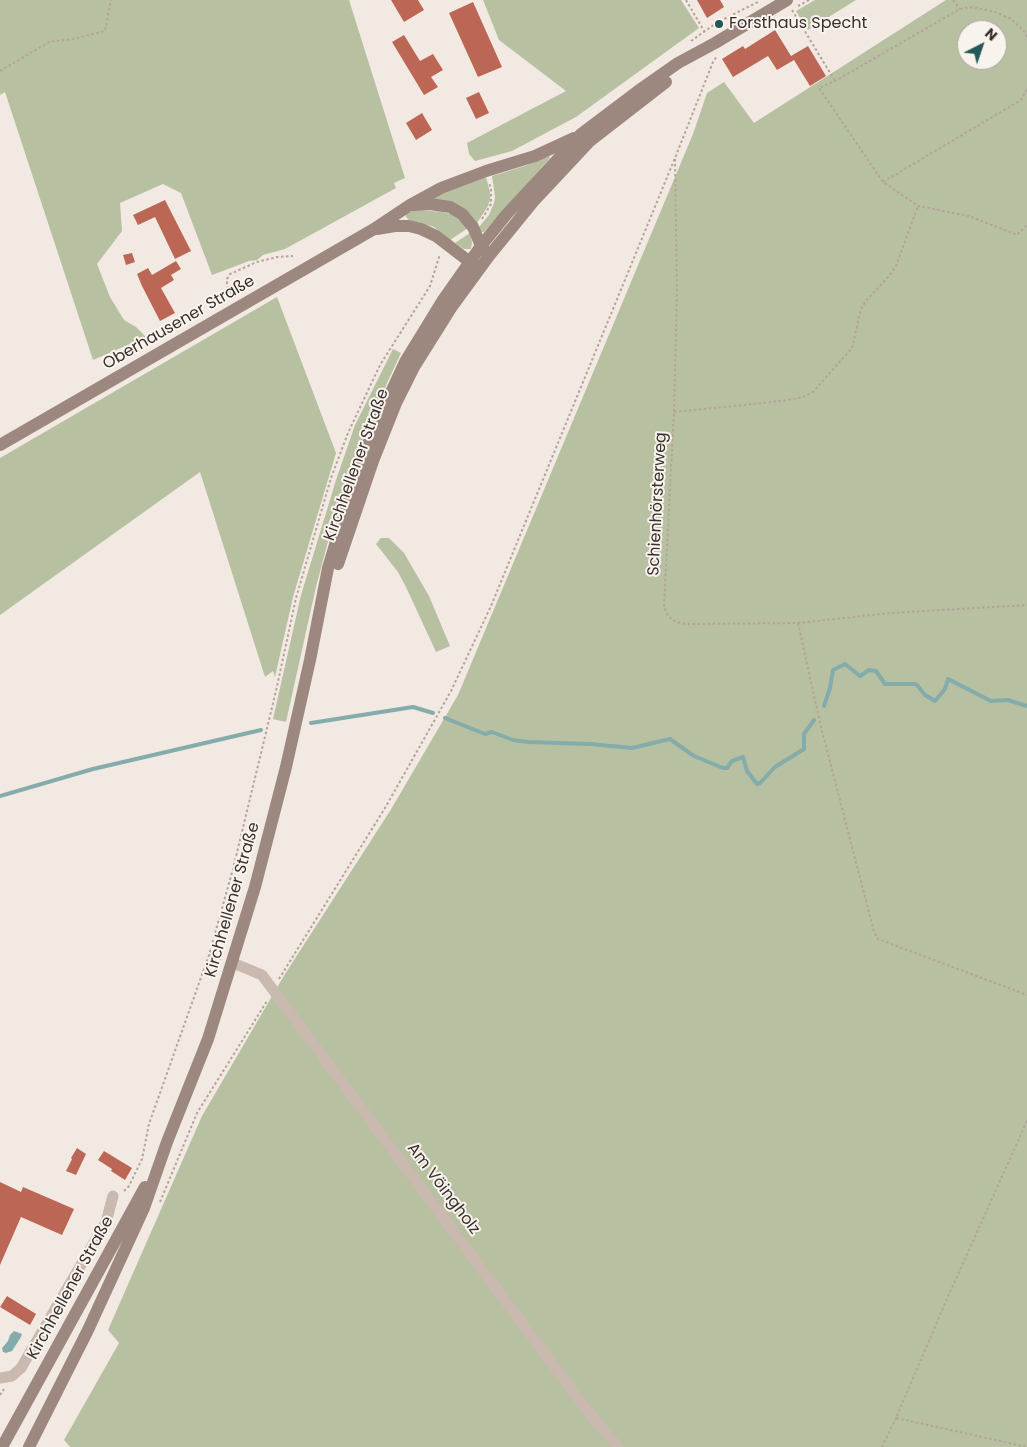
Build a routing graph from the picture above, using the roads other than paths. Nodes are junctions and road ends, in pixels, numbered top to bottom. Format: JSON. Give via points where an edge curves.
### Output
{"nodes":[{"id":1,"x":789,"y":5,"type":"edge"},
{"id":2,"x":716,"y":49,"type":"junction"},
{"id":3,"x":581,"y":134,"type":"junction"},
{"id":4,"x":410,"y":205,"type":"junction"},
{"id":5,"x":374,"y":229,"type":"junction"},
{"id":6,"x":485,"y":251,"type":"junction"},
{"id":7,"x":474,"y":265,"type":"junction"},
{"id":8,"x":0,"y":444,"type":"edge"},
{"id":9,"x":233,"y":963,"type":"junction"},
{"id":10,"x":167,"y":1142,"type":"junction"},
{"id":11,"x":113,"y":1196,"type":"road end"},
{"id":12,"x":0,"y":1378,"type":"edge"},
{"id":13,"x":14,"y":1424,"type":"junction"},
{"id":14,"x":0,"y":1436,"type":"edge"},
{"id":15,"x":2,"y":1447,"type":"edge"},
{"id":16,"x":29,"y":1447,"type":"edge"},
{"id":17,"x":618,"y":1447,"type":"edge"}],
"edges":[{"from":1,"to":2,"type":"main road","name":"Oberhausener Straße"},
{"from":2,"to":3,"type":"main road","name":"Oberhausener Straße","via":[[678,63]]},
{"from":2,"to":6,"type":"main road","name":"Oberhausener Straße","via":[[590,141]]},
{"from":3,"to":4,"type":"main road","name":"Oberhausener Straße","via":[[535,156],[441,188]]},
{"from":3,"to":6,"type":"main road","name":"Oberhausener Straße","via":[[512,208]]},
{"from":4,"to":5,"type":"main road","name":"Oberhausener Straße"},
{"from":4,"to":6,"type":"main road","via":[[450,207],[462,214]]},
{"from":5,"to":7,"type":"main road","name":"Oberhausener Straße","via":[[395,226],[421,229],[436,236]]},
{"from":5,"to":8,"type":"main road","name":"Oberhausener Straße"},
{"from":6,"to":7,"type":"main road","name":"Kirchhellener Straße"},
{"from":7,"to":9,"type":"main road","name":"Kirchhellener Straße","via":[[396,403],[357,507],[310,660],[286,767]]},
{"from":9,"to":10,"type":"main road","name":"Kirchhellener Straße","via":[[208,1039]]},
{"from":9,"to":17,"type":"street","name":"Am Vöingholz","via":[[262,975],[274,990],[583,1405]]},
{"from":10,"to":13,"type":"main road","name":"Kirchhellener Straße"},
{"from":10,"to":16,"type":"main road","name":"Kirchhellener Straße","via":[[144,1208],[71,1366]]},
{"from":11,"to":12,"type":"street","name":"Kirchhellener Straße","via":[[106,1222],[21,1368],[12,1376]]},
{"from":13,"to":14,"type":"main road"},
{"from":13,"to":15,"type":"main road","name":"Kirchhellener Straße"}]}
